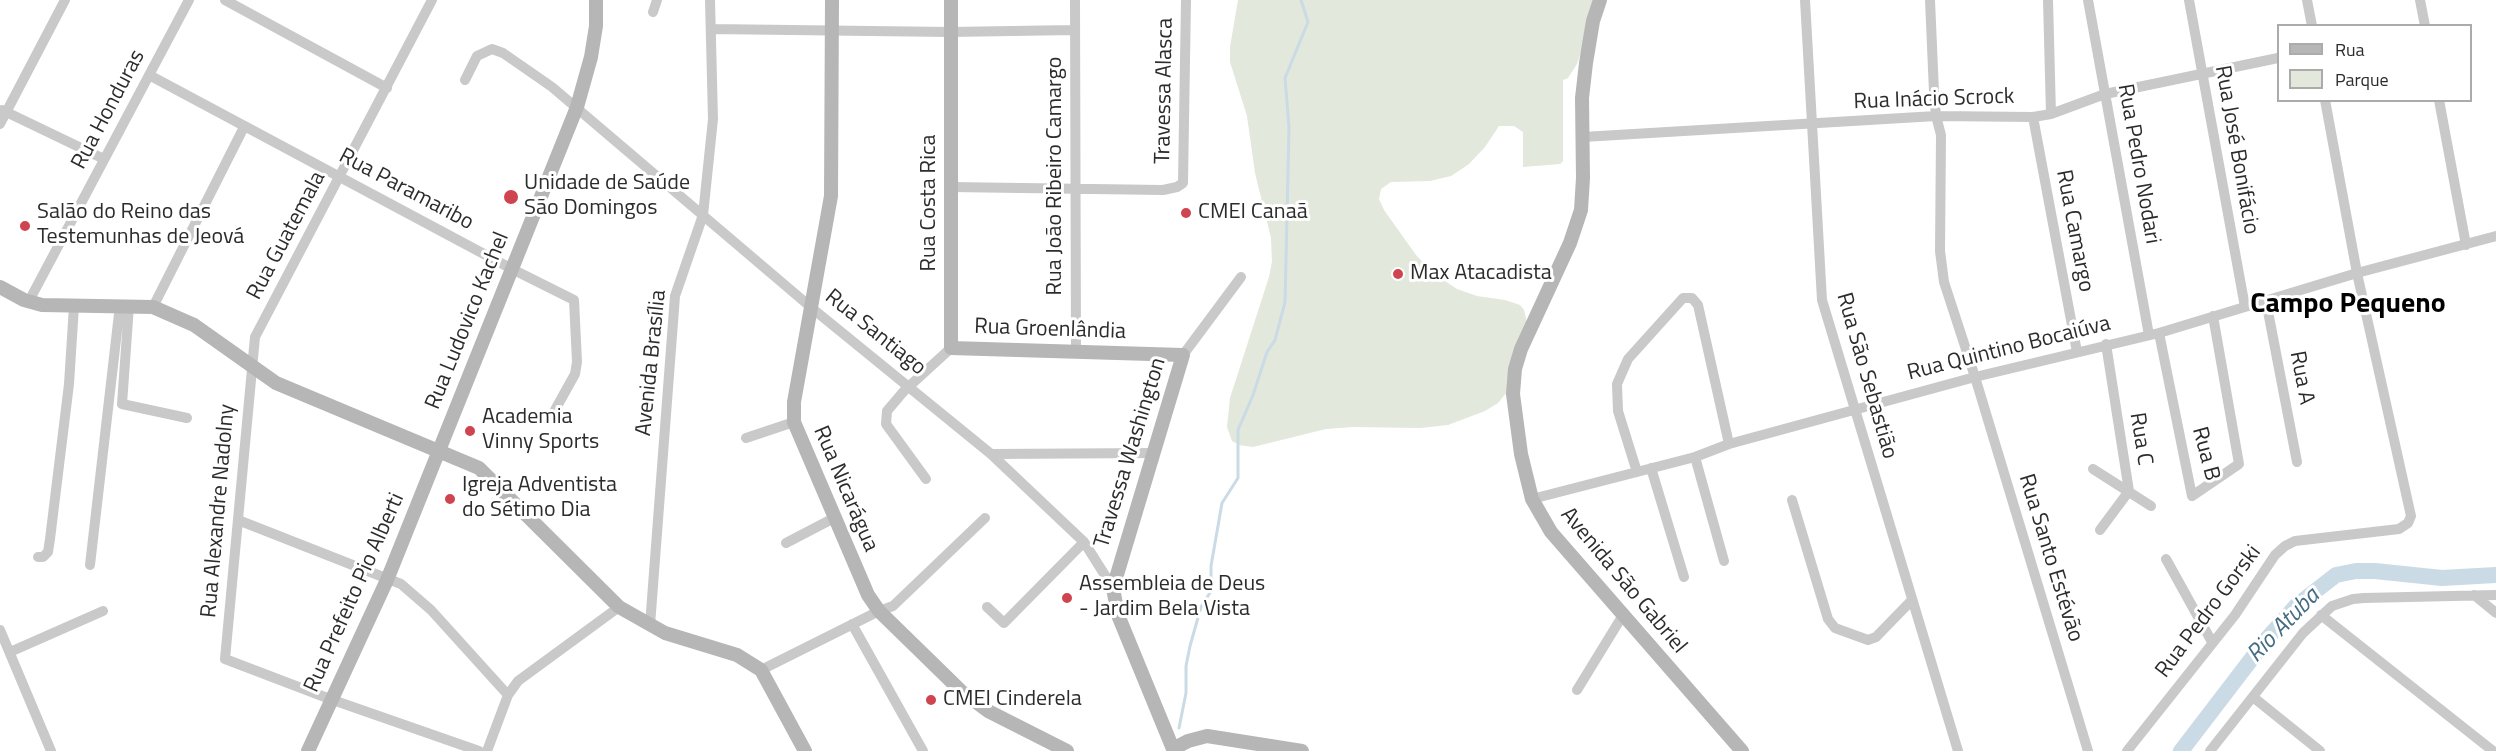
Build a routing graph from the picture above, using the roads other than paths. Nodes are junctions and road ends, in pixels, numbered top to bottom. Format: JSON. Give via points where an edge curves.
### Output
{"nodes":[{"id":1,"x":65,"y":0,"type":"edge"},
{"id":2,"x":189,"y":0,"type":"edge"},
{"id":3,"x":225,"y":0,"type":"edge"},
{"id":4,"x":432,"y":0,"type":"edge"},
{"id":5,"x":596,"y":0,"type":"edge"},
{"id":6,"x":657,"y":0,"type":"edge"},
{"id":7,"x":710,"y":0,"type":"edge"},
{"id":8,"x":832,"y":0,"type":"edge"},
{"id":9,"x":951,"y":0,"type":"edge"},
{"id":10,"x":1075,"y":0,"type":"edge"},
{"id":11,"x":1186,"y":0,"type":"edge"},
{"id":12,"x":1600,"y":0,"type":"edge"},
{"id":13,"x":1805,"y":0,"type":"edge"},
{"id":14,"x":1930,"y":0,"type":"edge"},
{"id":15,"x":2048,"y":0,"type":"edge"},
{"id":16,"x":2088,"y":0,"type":"edge"},
{"id":17,"x":2189,"y":0,"type":"edge"},
{"id":18,"x":2307,"y":0,"type":"edge"},
{"id":19,"x":2420,"y":0,"type":"edge"},
{"id":20,"x":653,"y":12,"type":"dead end"},
{"id":21,"x":2312,"y":24,"type":"edge"},
{"id":22,"x":2425,"y":24,"type":"edge"},
{"id":23,"x":711,"y":29,"type":"junction"},
{"id":24,"x":832,"y":30,"type":"junction"},
{"id":25,"x":1074,"y":30,"type":"junction"},
{"id":26,"x":950,"y":32,"type":"junction"},
{"id":27,"x":2277,"y":58,"type":"edge"},
{"id":28,"x":149,"y":75,"type":"junction"},
{"id":29,"x":2203,"y":75,"type":"junction"},
{"id":30,"x":465,"y":80,"type":"dead end"},
{"id":31,"x":387,"y":88,"type":"junction"},
{"id":32,"x":2105,"y":94,"type":"junction"},
{"id":33,"x":2325,"y":102,"type":"edge"},
{"id":34,"x":2439,"y":102,"type":"edge"},
{"id":35,"x":577,"y":107,"type":"junction"},
{"id":36,"x":3,"y":111,"type":"edge"},
{"id":37,"x":2051,"y":114,"type":"junction"},
{"id":38,"x":1936,"y":116,"type":"junction"},
{"id":39,"x":2033,"y":117,"type":"junction"},
{"id":40,"x":0,"y":124,"type":"edge"},
{"id":41,"x":1812,"y":125,"type":"junction"},
{"id":42,"x":244,"y":127,"type":"junction"},
{"id":43,"x":1583,"y":137,"type":"junction"},
{"id":44,"x":104,"y":159,"type":"junction"},
{"id":45,"x":341,"y":176,"type":"junction"},
{"id":46,"x":950,"y":187,"type":"junction"},
{"id":47,"x":1075,"y":187,"type":"junction"},
{"id":48,"x":704,"y":214,"type":"junction"},
{"id":49,"x":2496,"y":236,"type":"edge"},
{"id":50,"x":2466,"y":245,"type":"junction"},
{"id":51,"x":512,"y":269,"type":"junction"},
{"id":52,"x":2357,"y":273,"type":"junction"},
{"id":53,"x":1241,"y":277,"type":"dead end"},
{"id":54,"x":0,"y":287,"type":"edge"},
{"id":55,"x":29,"y":301,"type":"junction"},
{"id":56,"x":2266,"y":301,"type":"junction"},
{"id":57,"x":74,"y":306,"type":"junction"},
{"id":58,"x":125,"y":306,"type":"junction"},
{"id":59,"x":153,"y":307,"type":"junction"},
{"id":60,"x":2245,"y":307,"type":"junction"},
{"id":61,"x":813,"y":309,"type":"junction"},
{"id":62,"x":2213,"y":316,"type":"junction"},
{"id":63,"x":2154,"y":334,"type":"junction"},
{"id":64,"x":2106,"y":344,"type":"junction"},
{"id":65,"x":951,"y":348,"type":"junction"},
{"id":66,"x":1076,"y":352,"type":"junction"},
{"id":67,"x":2077,"y":352,"type":"junction"},
{"id":68,"x":1183,"y":355,"type":"junction"},
{"id":69,"x":252,"y":366,"type":"junction"},
{"id":70,"x":1975,"y":377,"type":"junction"},
{"id":71,"x":909,"y":387,"type":"junction"},
{"id":72,"x":555,"y":410,"type":"dead end"},
{"id":73,"x":1854,"y":410,"type":"junction"},
{"id":74,"x":188,"y":418,"type":"dead end"},
{"id":75,"x":794,"y":422,"type":"junction"},
{"id":76,"x":746,"y":438,"type":"dead end"},
{"id":77,"x":1729,"y":444,"type":"junction"},
{"id":78,"x":439,"y":452,"type":"junction"},
{"id":79,"x":1154,"y":453,"type":"junction"},
{"id":80,"x":992,"y":454,"type":"junction"},
{"id":81,"x":1695,"y":457,"type":"junction"},
{"id":82,"x":2297,"y":462,"type":"dead end"},
{"id":83,"x":1651,"y":468,"type":"junction"},
{"id":84,"x":2093,"y":469,"type":"dead end"},
{"id":85,"x":1636,"y":472,"type":"junction"},
{"id":86,"x":926,"y":479,"type":"dead end"},
{"id":87,"x":2129,"y":491,"type":"junction"},
{"id":88,"x":1532,"y":499,"type":"junction"},
{"id":89,"x":1792,"y":500,"type":"dead end"},
{"id":90,"x":2151,"y":506,"type":"dead end"},
{"id":91,"x":834,"y":518,"type":"junction"},
{"id":92,"x":985,"y":518,"type":"dead end"},
{"id":93,"x":238,"y":520,"type":"junction"},
{"id":94,"x":2100,"y":530,"type":"dead end"},
{"id":95,"x":1084,"y":542,"type":"junction"},
{"id":96,"x":786,"y":543,"type":"dead end"},
{"id":97,"x":38,"y":557,"type":"dead end"},
{"id":98,"x":2166,"y":559,"type":"dead end"},
{"id":99,"x":1724,"y":561,"type":"dead end"},
{"id":100,"x":90,"y":565,"type":"dead end"},
{"id":101,"x":1684,"y":577,"type":"dead end"},
{"id":102,"x":387,"y":580,"type":"junction"},
{"id":103,"x":1113,"y":588,"type":"junction"},
{"id":104,"x":2474,"y":595,"type":"junction"},
{"id":105,"x":2496,"y":595,"type":"edge"},
{"id":106,"x":1912,"y":600,"type":"junction"},
{"id":107,"x":619,"y":607,"type":"junction"},
{"id":108,"x":987,"y":607,"type":"dead end"},
{"id":109,"x":102,"y":611,"type":"dead end"},
{"id":110,"x":879,"y":611,"type":"junction"},
{"id":111,"x":2496,"y":613,"type":"edge"},
{"id":112,"x":1623,"y":615,"type":"junction"},
{"id":113,"x":2322,"y":615,"type":"junction"},
{"id":114,"x":852,"y":624,"type":"junction"},
{"id":115,"x":650,"y":626,"type":"junction"},
{"id":116,"x":0,"y":630,"type":"edge"},
{"id":117,"x":2212,"y":642,"type":"junction"},
{"id":118,"x":10,"y":652,"type":"junction"},
{"id":119,"x":761,"y":670,"type":"junction"},
{"id":120,"x":1577,"y":690,"type":"dead end"},
{"id":121,"x":508,"y":695,"type":"junction"},
{"id":122,"x":2253,"y":697,"type":"junction"},
{"id":123,"x":330,"y":699,"type":"junction"},
{"id":124,"x":1061,"y":750,"type":"edge"},
{"id":125,"x":1172,"y":750,"type":"edge"},
{"id":126,"x":51,"y":751,"type":"edge"},
{"id":127,"x":308,"y":751,"type":"edge"},
{"id":128,"x":479,"y":751,"type":"edge"},
{"id":129,"x":487,"y":751,"type":"edge"},
{"id":130,"x":805,"y":751,"type":"edge"},
{"id":131,"x":923,"y":751,"type":"edge"},
{"id":132,"x":1302,"y":751,"type":"edge"},
{"id":133,"x":1742,"y":751,"type":"edge"},
{"id":134,"x":1958,"y":751,"type":"edge"},
{"id":135,"x":2088,"y":751,"type":"edge"},
{"id":136,"x":2127,"y":751,"type":"edge"},
{"id":137,"x":2210,"y":751,"type":"edge"},
{"id":138,"x":2320,"y":751,"type":"edge"},
{"id":139,"x":2493,"y":751,"type":"edge"}],
"edges":[{"from":1,"to":36,"type":"street"},
{"from":2,"to":28,"type":"street","name":"Rua Honduras"},
{"from":3,"to":31,"type":"street"},
{"from":4,"to":31,"type":"street","name":"Rua Guatemala"},
{"from":5,"to":35,"type":"main road","name":"Rua Ludovico Kachel","via":[[591,57]]},
{"from":6,"to":20,"type":"street"},
{"from":7,"to":23,"type":"street","name":"Avenida Brasília"},
{"from":8,"to":24,"type":"main road","name":"Rua Nicarágua"},
{"from":9,"to":26,"type":"main road","name":"Rua Costa Rica"},
{"from":10,"to":25,"type":"street","name":"Rua João Ribeiro Camargo"},
{"from":11,"to":47,"type":"street","name":"Travessa Alasca","via":[[1183,183],[1163,190]]},
{"from":12,"to":43,"type":"main road","name":"Avenida São Gabriel","via":[[1586,63]]},
{"from":13,"to":41,"type":"street","name":"Rua São Sebastião"},
{"from":14,"to":38,"type":"street","name":"Rua Santo Estévão"},
{"from":15,"to":37,"type":"street"},
{"from":16,"to":32,"type":"street","name":"Rua Pedro Nodari"},
{"from":17,"to":29,"type":"street","name":"Rua José Bonifácio"},
{"from":18,"to":21,"type":"street"},
{"from":19,"to":22,"type":"street"},
{"from":23,"to":24,"type":"street"},
{"from":23,"to":48,"type":"street","name":"Avenida Brasília","via":[[713,119]]},
{"from":24,"to":26,"type":"street"},
{"from":24,"to":61,"type":"main road","name":"Rua Nicarágua","via":[[831,196]]},
{"from":25,"to":26,"type":"street"},
{"from":25,"to":47,"type":"street","name":"Rua João Ribeiro Camargo"},
{"from":26,"to":46,"type":"main road","name":"Rua Costa Rica"},
{"from":27,"to":29,"type":"street","name":"Rua Inácio Scrock"},
{"from":28,"to":42,"type":"street","name":"Rua Paramaribo"},
{"from":28,"to":44,"type":"street","name":"Rua Honduras"},
{"from":29,"to":32,"type":"street","name":"Rua Inácio Scrock"},
{"from":29,"to":60,"type":"street","name":"Rua José Bonifácio"},
{"from":30,"to":35,"type":"street","name":"Rua Santiago","via":[[477,56],[492,49]]},
{"from":31,"to":45,"type":"street","name":"Rua Guatemala"},
{"from":32,"to":37,"type":"street","name":"Rua Inácio Scrock"},
{"from":32,"to":63,"type":"street","name":"Rua Pedro Nodari"},
{"from":33,"to":52,"type":"street"},
{"from":34,"to":50,"type":"street"},
{"from":35,"to":48,"type":"street","name":"Rua Santiago"},
{"from":35,"to":51,"type":"main road","name":"Rua Ludovico Kachel"},
{"from":36,"to":40,"type":"street"},
{"from":36,"to":44,"type":"street"},
{"from":37,"to":39,"type":"street","name":"Rua Inácio Scrock"},
{"from":38,"to":39,"type":"street","name":"Rua Inácio Scrock"},
{"from":38,"to":41,"type":"street","name":"Rua Inácio Scrock"},
{"from":38,"to":70,"type":"street","name":"Rua Santo Estévão","via":[[1941,135],[1940,251],[1944,282]]},
{"from":39,"to":67,"type":"street","name":"Rua Camargo"},
{"from":41,"to":43,"type":"street","name":"Rua Inácio Scrock"},
{"from":41,"to":73,"type":"street","name":"Rua São Sebastião","via":[[1822,300]]},
{"from":42,"to":45,"type":"street","name":"Rua Paramaribo"},
{"from":42,"to":59,"type":"street"},
{"from":43,"to":88,"type":"main road","name":"Avenida São Gabriel","via":[[1581,210],[1515,369],[1516,423]]},
{"from":44,"to":55,"type":"street","name":"Rua Honduras"},
{"from":45,"to":51,"type":"street","name":"Rua Paramaribo"},
{"from":45,"to":69,"type":"street","name":"Rua Guatemala","via":[[255,337]]},
{"from":46,"to":47,"type":"street"},
{"from":46,"to":65,"type":"main road","name":"Rua Costa Rica"},
{"from":47,"to":66,"type":"street","name":"Rua João Ribeiro Camargo"},
{"from":48,"to":61,"type":"street","name":"Rua Santiago"},
{"from":48,"to":115,"type":"street","name":"Avenida Brasília","via":[[675,296]]},
{"from":49,"to":50,"type":"street","name":"Rua Quintino Bocaiúva"},
{"from":50,"to":52,"type":"street","name":"Rua Quintino Bocaiúva"},
{"from":51,"to":72,"type":"street","name":"Rua Paramaribo","via":[[574,300],[575,374]]},
{"from":51,"to":78,"type":"main road","name":"Rua Ludovico Kachel"},
{"from":52,"to":56,"type":"street","name":"Rua Quintino Bocaiúva"},
{"from":52,"to":117,"type":"street","name":"Rua Pedro Gorski","via":[[2411,516],[2399,529],[2295,541],[2285,546]]},
{"from":53,"to":68,"type":"street","name":"Travessa Washington"},
{"from":54,"to":55,"type":"main road"},
{"from":55,"to":57,"type":"main road"},
{"from":56,"to":60,"type":"street","name":"Rua Quintino Bocaiúva"},
{"from":56,"to":82,"type":"street","name":"Rua A"},
{"from":57,"to":58,"type":"main road"},
{"from":57,"to":97,"type":"street","via":[[69,384],[50,539],[48,552]]},
{"from":58,"to":59,"type":"main road"},
{"from":58,"to":74,"type":"street","via":[[122,404]]},
{"from":58,"to":100,"type":"street"},
{"from":59,"to":69,"type":"main road","via":[[194,325]]},
{"from":60,"to":62,"type":"street","name":"Rua Quintino Bocaiúva"},
{"from":61,"to":71,"type":"street","name":"Rua Santiago"},
{"from":61,"to":75,"type":"main road","name":"Rua Nicarágua","via":[[794,402]]},
{"from":62,"to":63,"type":"street","name":"Rua Quintino Bocaiúva"},
{"from":62,"to":63,"type":"street","name":"Rua B","via":[[2239,464],[2192,496]]},
{"from":63,"to":64,"type":"street","name":"Rua Quintino Bocaiúva"},
{"from":64,"to":67,"type":"street","name":"Rua Quintino Bocaiúva"},
{"from":64,"to":87,"type":"street","name":"Rua C"},
{"from":65,"to":66,"type":"main road","name":"Rua Groenlândia"},
{"from":65,"to":71,"type":"street"},
{"from":66,"to":68,"type":"main road","name":"Rua Groenlândia"},
{"from":67,"to":70,"type":"street","name":"Rua Quintino Bocaiúva"},
{"from":68,"to":79,"type":"main road","name":"Travessa Washington"},
{"from":69,"to":78,"type":"main road","via":[[276,383]]},
{"from":69,"to":93,"type":"street","name":"Rua Alexandre Nadolny"},
{"from":70,"to":73,"type":"street","name":"Rua Quintino Bocaiúva"},
{"from":70,"to":135,"type":"street","name":"Rua Santo Estévão"},
{"from":71,"to":80,"type":"street","name":"Rua Santiago"},
{"from":71,"to":86,"type":"street","via":[[887,411],[886,424]]},
{"from":73,"to":77,"type":"street","name":"Rua Quintino Bocaiúva"},
{"from":73,"to":106,"type":"street","name":"Rua São Sebastião"},
{"from":75,"to":76,"type":"street"},
{"from":75,"to":91,"type":"main road","name":"Rua Nicarágua"},
{"from":77,"to":81,"type":"street","name":"Rua Quintino Bocaiúva"},
{"from":77,"to":85,"type":"street","via":[[1698,305],[1692,298],[1683,298],[1628,359],[1617,384],[1617,411]]},
{"from":78,"to":102,"type":"main road","name":"Rua Prefeito Pio Alberti"},
{"from":78,"to":107,"type":"main road","via":[[479,468]]},
{"from":79,"to":80,"type":"street"},
{"from":79,"to":103,"type":"main road","name":"Travessa Washington"},
{"from":80,"to":95,"type":"street","name":"Rua Santiago"},
{"from":81,"to":83,"type":"street","name":"Rua Quintino Bocaiúva"},
{"from":81,"to":99,"type":"street"},
{"from":83,"to":85,"type":"street","name":"Rua Quintino Bocaiúva"},
{"from":83,"to":101,"type":"street"},
{"from":84,"to":87,"type":"street"},
{"from":85,"to":88,"type":"street","name":"Rua Quintino Bocaiúva"},
{"from":87,"to":90,"type":"street"},
{"from":87,"to":94,"type":"street","name":"Rua C"},
{"from":88,"to":112,"type":"main road","name":"Avenida São Gabriel","via":[[1551,532]]},
{"from":89,"to":106,"type":"street","via":[[1834,628],[1868,640],[1876,637]]},
{"from":91,"to":96,"type":"street"},
{"from":91,"to":110,"type":"main road","name":"Rua Nicarágua"},
{"from":92,"to":110,"type":"street","via":[[892,606]]},
{"from":93,"to":102,"type":"street"},
{"from":93,"to":123,"type":"street","name":"Rua Alexandre Nadolny","via":[[225,659]]},
{"from":95,"to":103,"type":"street","name":"Rua Santiago"},
{"from":95,"to":108,"type":"street","via":[[1004,623]]},
{"from":98,"to":117,"type":"street"},
{"from":102,"to":121,"type":"street","via":[[401,584],[431,610]]},
{"from":102,"to":123,"type":"main road","name":"Rua Prefeito Pio Alberti"},
{"from":103,"to":125,"type":"main road","name":"Rua Santiago","via":[[1118,615]]},
{"from":104,"to":105,"type":"street"},
{"from":104,"to":111,"type":"street"},
{"from":104,"to":113,"type":"street","via":[[2353,599],[2332,606]]},
{"from":106,"to":134,"type":"street","name":"Rua São Sebastião"},
{"from":107,"to":115,"type":"main road"},
{"from":107,"to":121,"type":"street","via":[[518,681]]},
{"from":109,"to":118,"type":"street"},
{"from":110,"to":114,"type":"street"},
{"from":110,"to":124,"type":"main road","name":"Rua Nicarágua","via":[[961,691],[988,711]]},
{"from":112,"to":120,"type":"street"},
{"from":112,"to":133,"type":"main road","name":"Avenida São Gabriel"},
{"from":113,"to":122,"type":"street"},
{"from":113,"to":139,"type":"street"},
{"from":114,"to":119,"type":"street"},
{"from":114,"to":131,"type":"street"},
{"from":115,"to":119,"type":"main road","via":[[737,655]]},
{"from":116,"to":118,"type":"street"},
{"from":117,"to":136,"type":"street","name":"Rua Pedro Gorski"},
{"from":118,"to":126,"type":"street"},
{"from":119,"to":130,"type":"main road"},
{"from":121,"to":129,"type":"street"},
{"from":122,"to":137,"type":"street"},
{"from":122,"to":138,"type":"street"},
{"from":123,"to":127,"type":"main road","name":"Rua Prefeito Pio Alberti"},
{"from":123,"to":128,"type":"street"},
{"from":125,"to":132,"type":"main road","via":[[1207,735]]}]}
